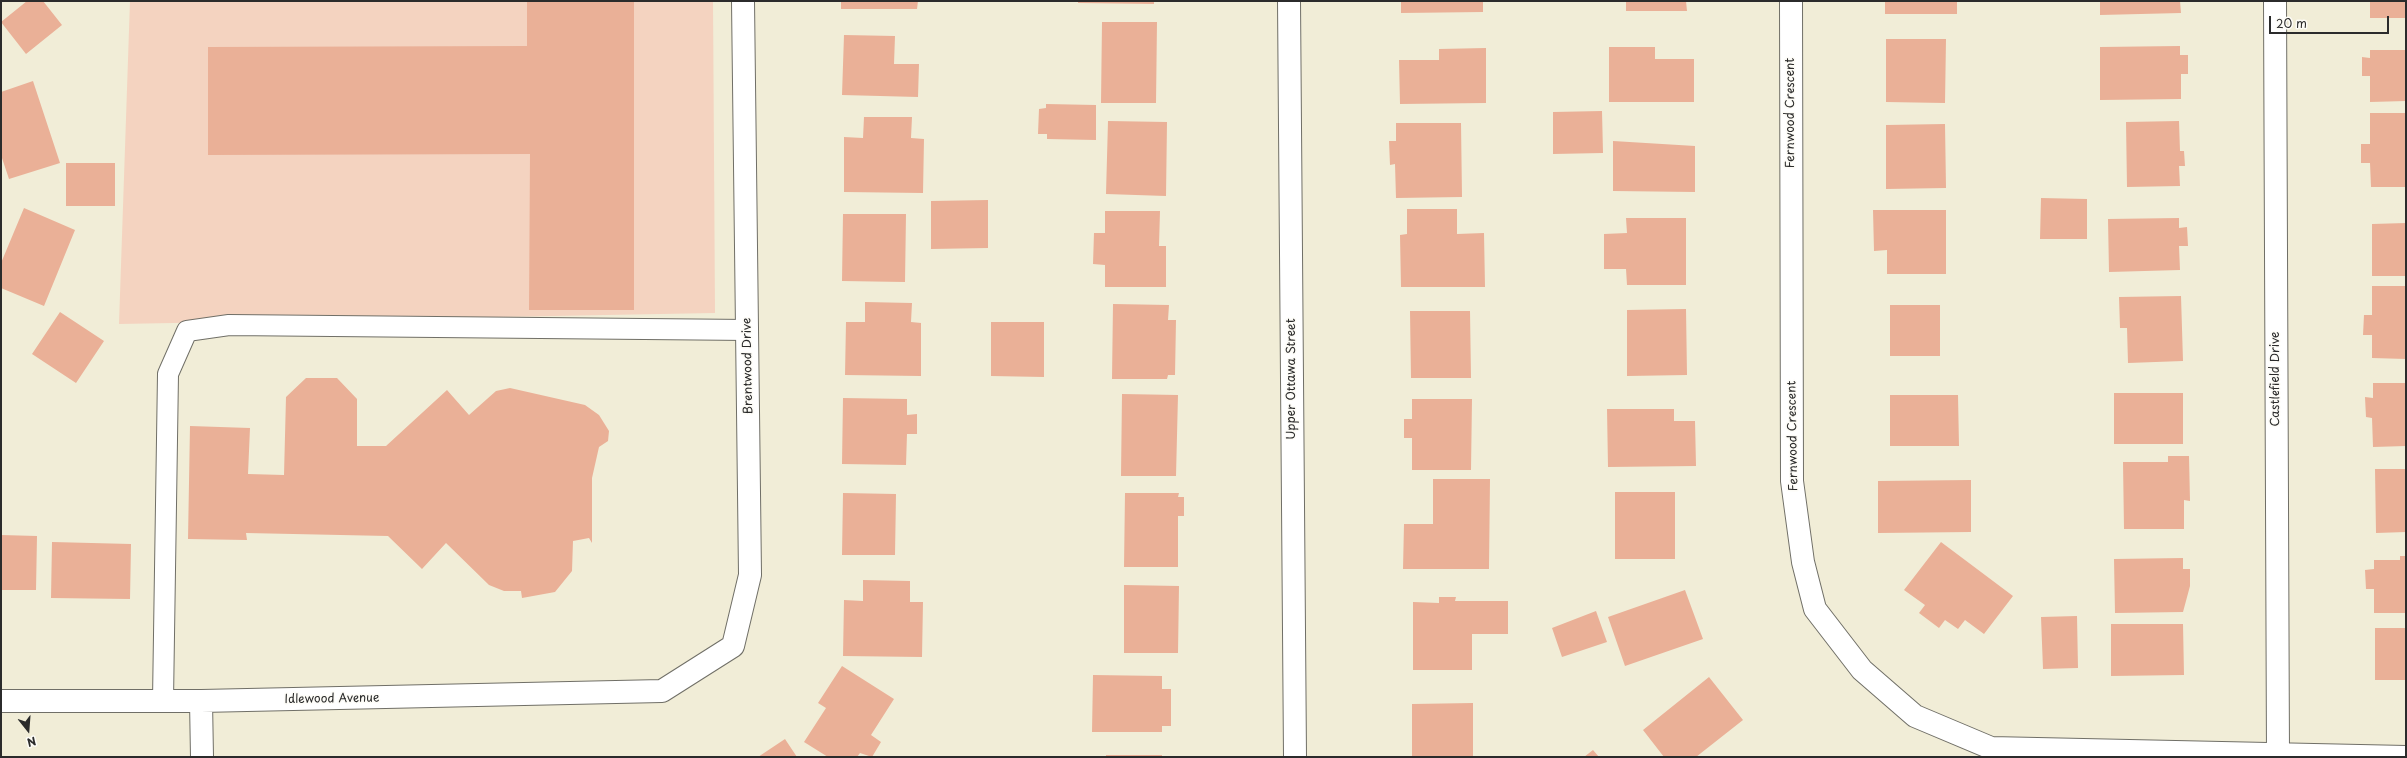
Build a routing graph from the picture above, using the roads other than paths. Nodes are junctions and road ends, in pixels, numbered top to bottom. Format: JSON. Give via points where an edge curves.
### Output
{"nodes":[{"id":1,"x":743,"y":1,"type":"edge"},
{"id":2,"x":1289,"y":1,"type":"edge"},
{"id":3,"x":1791,"y":1,"type":"edge"},
{"id":4,"x":2275,"y":1,"type":"edge"},
{"id":5,"x":748,"y":330,"type":"junction"},
{"id":6,"x":662,"y":691,"type":"joint"},
{"id":7,"x":163,"y":700,"type":"junction"},
{"id":8,"x":201,"y":701,"type":"junction"},
{"id":9,"x":1,"y":702,"type":"edge"},
{"id":10,"x":2278,"y":756,"type":"edge"},
{"id":11,"x":202,"y":757,"type":"edge"},
{"id":12,"x":1295,"y":757,"type":"edge"},
{"id":13,"x":2406,"y":757,"type":"edge"}],
"edges":[{"from":1,"to":5,"type":"street","name":"Brentwood Drive","via":[[742,95]]},
{"from":2,"to":12,"type":"street","name":"Upper Ottawa Street"},
{"from":3,"to":10,"type":"street","name":"Fernwood Crescent","via":[[1792,481],[1803,562],[1815,609],[1862,670],[1914,716],[1991,748]]},
{"from":4,"to":10,"type":"street","name":"Castlefield Drive"},
{"from":5,"to":6,"type":"street","name":"Brentwood Drive","via":[[750,575],[733,646]]},
{"from":5,"to":7,"type":"lane","via":[[229,325],[187,331],[168,374]]},
{"from":6,"to":8,"type":"street","name":"Idlewood Avenue"},
{"from":7,"to":8,"type":"street","name":"Idlewood Avenue"},
{"from":7,"to":9,"type":"street","name":"Idlewood Avenue"},
{"from":8,"to":11,"type":"street"},
{"from":10,"to":13,"type":"street","name":"Fernwood Crescent"}]}
